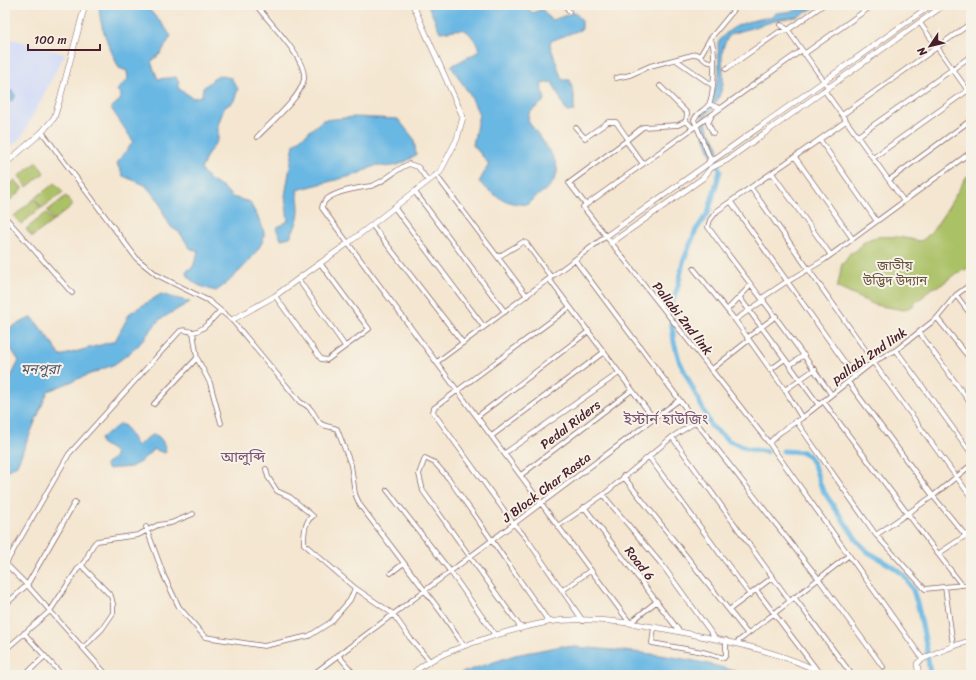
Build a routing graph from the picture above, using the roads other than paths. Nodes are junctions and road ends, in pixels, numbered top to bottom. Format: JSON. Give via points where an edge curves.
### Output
{"nodes":[{"id":1,"x":85,"y":5,"type":"edge"},
{"id":2,"x":256,"y":5,"type":"edge"},
{"id":3,"x":413,"y":5,"type":"edge"},
{"id":4,"x":565,"y":5,"type":"edge"},
{"id":5,"x":738,"y":5,"type":"edge"},
{"id":6,"x":823,"y":5,"type":"edge"},
{"id":7,"x":873,"y":5,"type":"edge"},
{"id":8,"x":931,"y":5,"type":"edge"},
{"id":9,"x":944,"y":5,"type":"edge"},
{"id":10,"x":569,"y":11,"type":"dead end"},
{"id":11,"x":920,"y":22,"type":"junction"},
{"id":12,"x":971,"y":23,"type":"edge"},
{"id":13,"x":781,"y":25,"type":"dead end"},
{"id":14,"x":788,"y":30,"type":"junction"},
{"id":15,"x":710,"y":39,"type":"junction"},
{"id":16,"x":937,"y":47,"type":"junction"},
{"id":17,"x":803,"y":52,"type":"junction"},
{"id":18,"x":700,"y":56,"type":"junction"},
{"id":19,"x":971,"y":56,"type":"edge"},
{"id":20,"x":676,"y":60,"type":"junction"},
{"id":21,"x":714,"y":63,"type":"junction"},
{"id":22,"x":726,"y":69,"type":"dead end"},
{"id":23,"x":953,"y":69,"type":"junction"},
{"id":24,"x":616,"y":78,"type":"dead end"},
{"id":25,"x":824,"y":82,"type":"junction"},
{"id":26,"x":712,"y":85,"type":"junction"},
{"id":27,"x":660,"y":86,"type":"dead end"},
{"id":28,"x":826,"y":89,"type":"junction"},
{"id":29,"x":969,"y":89,"type":"edge"},
{"id":30,"x":971,"y":95,"type":"edge"},
{"id":31,"x":709,"y":104,"type":"junction"},
{"id":32,"x":717,"y":110,"type":"junction"},
{"id":33,"x":842,"y":115,"type":"junction"},
{"id":34,"x":686,"y":120,"type":"junction"},
{"id":35,"x":971,"y":120,"type":"edge"},
{"id":36,"x":846,"y":121,"type":"junction"},
{"id":37,"x":695,"y":126,"type":"junction"},
{"id":38,"x":576,"y":128,"type":"dead end"},
{"id":39,"x":42,"y":132,"type":"junction"},
{"id":40,"x":713,"y":134,"type":"dead end"},
{"id":41,"x":858,"y":136,"type":"junction"},
{"id":42,"x":257,"y":137,"type":"dead end"},
{"id":43,"x":627,"y":140,"type":"junction"},
{"id":44,"x":820,"y":140,"type":"junction"},
{"id":45,"x":971,"y":152,"type":"edge"},
{"id":46,"x":795,"y":157,"type":"junction"},
{"id":47,"x":723,"y":158,"type":"junction"},
{"id":48,"x":873,"y":158,"type":"junction"},
{"id":49,"x":5,"y":164,"type":"edge"},
{"id":50,"x":643,"y":164,"type":"junction"},
{"id":51,"x":709,"y":166,"type":"junction"},
{"id":52,"x":772,"y":173,"type":"junction"},
{"id":53,"x":438,"y":174,"type":"junction"},
{"id":54,"x":889,"y":180,"type":"junction"},
{"id":55,"x":428,"y":181,"type":"junction"},
{"id":56,"x":751,"y":188,"type":"junction"},
{"id":57,"x":415,"y":192,"type":"junction"},
{"id":58,"x":903,"y":200,"type":"junction"},
{"id":59,"x":731,"y":202,"type":"junction"},
{"id":60,"x":586,"y":205,"type":"junction"},
{"id":61,"x":394,"y":207,"type":"junction"},
{"id":62,"x":5,"y":217,"type":"edge"},
{"id":63,"x":876,"y":220,"type":"junction"},
{"id":64,"x":372,"y":225,"type":"junction"},
{"id":65,"x":605,"y":237,"type":"junction"},
{"id":66,"x":852,"y":238,"type":"junction"},
{"id":67,"x":611,"y":243,"type":"junction"},
{"id":68,"x":347,"y":244,"type":"junction"},
{"id":69,"x":830,"y":254,"type":"junction"},
{"id":70,"x":498,"y":257,"type":"junction"},
{"id":71,"x":575,"y":260,"type":"junction"},
{"id":72,"x":320,"y":263,"type":"junction"},
{"id":73,"x":694,"y":269,"type":"dead end"},
{"id":74,"x":808,"y":269,"type":"junction"},
{"id":75,"x":550,"y":278,"type":"junction"},
{"id":76,"x":298,"y":279,"type":"junction"},
{"id":77,"x":786,"y":282,"type":"junction"},
{"id":78,"x":971,"y":284,"type":"edge"},
{"id":79,"x":750,"y":286,"type":"junction"},
{"id":80,"x":72,"y":293,"type":"dead end"},
{"id":81,"x":956,"y":295,"type":"junction"},
{"id":82,"x":275,"y":296,"type":"junction"},
{"id":83,"x":527,"y":296,"type":"junction"},
{"id":84,"x":740,"y":298,"type":"junction"},
{"id":85,"x":763,"y":299,"type":"junction"},
{"id":86,"x":570,"y":307,"type":"junction"},
{"id":87,"x":727,"y":310,"type":"junction"},
{"id":88,"x":220,"y":311,"type":"junction"},
{"id":89,"x":749,"y":311,"type":"junction"},
{"id":90,"x":505,"y":312,"type":"junction"},
{"id":91,"x":971,"y":315,"type":"edge"},
{"id":92,"x":776,"y":316,"type":"junction"},
{"id":93,"x":938,"y":318,"type":"junction"},
{"id":94,"x":232,"y":320,"type":"junction"},
{"id":95,"x":734,"y":320,"type":"junction"},
{"id":96,"x":484,"y":327,"type":"junction"},
{"id":97,"x":761,"y":327,"type":"junction"},
{"id":98,"x":588,"y":331,"type":"junction"},
{"id":99,"x":193,"y":332,"type":"junction"},
{"id":100,"x":919,"y":332,"type":"junction"},
{"id":101,"x":748,"y":339,"type":"junction"},
{"id":102,"x":462,"y":343,"type":"junction"},
{"id":103,"x":345,"y":346,"type":"junction"},
{"id":104,"x":896,"y":350,"type":"junction"},
{"id":105,"x":604,"y":352,"type":"junction"},
{"id":106,"x":804,"y":355,"type":"junction"},
{"id":107,"x":197,"y":358,"type":"junction"},
{"id":108,"x":785,"y":359,"type":"junction"},
{"id":109,"x":971,"y":360,"type":"edge"},
{"id":110,"x":437,"y":362,"type":"junction"},
{"id":111,"x":874,"y":362,"type":"junction"},
{"id":112,"x":790,"y":365,"type":"junction"},
{"id":113,"x":815,"y":369,"type":"junction"},
{"id":114,"x":711,"y":370,"type":"junction"},
{"id":115,"x":770,"y":370,"type":"junction"},
{"id":116,"x":620,"y":373,"type":"junction"},
{"id":117,"x":855,"y":377,"type":"junction"},
{"id":118,"x":801,"y":379,"type":"junction"},
{"id":119,"x":848,"y":382,"type":"junction"},
{"id":120,"x":458,"y":389,"type":"junction"},
{"id":121,"x":632,"y":390,"type":"junction"},
{"id":122,"x":785,"y":390,"type":"junction"},
{"id":123,"x":832,"y":394,"type":"junction"},
{"id":124,"x":679,"y":400,"type":"junction"},
{"id":125,"x":823,"y":401,"type":"junction"},
{"id":126,"x":154,"y":404,"type":"dead end"},
{"id":127,"x":818,"y":404,"type":"junction"},
{"id":128,"x":971,"y":404,"type":"edge"},
{"id":129,"x":478,"y":416,"type":"junction"},
{"id":130,"x":802,"y":418,"type":"junction"},
{"id":131,"x":654,"y":419,"type":"junction"},
{"id":132,"x":796,"y":421,"type":"junction"},
{"id":133,"x":696,"y":422,"type":"junction"},
{"id":134,"x":221,"y":423,"type":"dead end"},
{"id":135,"x":493,"y":436,"type":"junction"},
{"id":136,"x":672,"y":437,"type":"junction"},
{"id":137,"x":770,"y":443,"type":"junction"},
{"id":138,"x":505,"y":453,"type":"junction"},
{"id":139,"x":971,"y":453,"type":"edge"},
{"id":140,"x":649,"y":457,"type":"junction"},
{"id":141,"x":971,"y":465,"type":"edge"},
{"id":142,"x":266,"y":469,"type":"dead end"},
{"id":143,"x":521,"y":475,"type":"junction"},
{"id":144,"x":623,"y":476,"type":"junction"},
{"id":145,"x":956,"y":478,"type":"junction"},
{"id":146,"x":387,"y":490,"type":"dead end"},
{"id":147,"x":603,"y":495,"type":"junction"},
{"id":148,"x":933,"y":496,"type":"junction"},
{"id":149,"x":971,"y":497,"type":"edge"},
{"id":150,"x":75,"y":502,"type":"dead end"},
{"id":151,"x":542,"y":503,"type":"junction"},
{"id":152,"x":584,"y":507,"type":"junction"},
{"id":153,"x":193,"y":514,"type":"dead end"},
{"id":154,"x":908,"y":514,"type":"junction"},
{"id":155,"x":514,"y":524,"type":"junction"},
{"id":156,"x":558,"y":526,"type":"junction"},
{"id":157,"x":147,"y":528,"type":"junction"},
{"id":158,"x":971,"y":532,"type":"edge"},
{"id":159,"x":876,"y":535,"type":"junction"},
{"id":160,"x":966,"y":536,"type":"junction"},
{"id":161,"x":492,"y":540,"type":"junction"},
{"id":162,"x":938,"y":554,"type":"junction"},
{"id":163,"x":470,"y":556,"type":"junction"},
{"id":164,"x":848,"y":556,"type":"junction"},
{"id":165,"x":6,"y":562,"type":"edge"},
{"id":166,"x":404,"y":563,"type":"junction"},
{"id":167,"x":82,"y":566,"type":"junction"},
{"id":168,"x":591,"y":570,"type":"junction"},
{"id":169,"x":450,"y":571,"type":"junction"},
{"id":170,"x":391,"y":573,"type":"dead end"},
{"id":171,"x":773,"y":577,"type":"junction"},
{"id":172,"x":818,"y":578,"type":"junction"},
{"id":173,"x":971,"y":584,"type":"edge"},
{"id":174,"x":27,"y":585,"type":"junction"},
{"id":175,"x":962,"y":585,"type":"junction"},
{"id":176,"x":945,"y":586,"type":"junction"},
{"id":177,"x":355,"y":588,"type":"junction"},
{"id":178,"x":563,"y":590,"type":"junction"},
{"id":179,"x":424,"y":591,"type":"junction"},
{"id":180,"x":757,"y":591,"type":"junction"},
{"id":181,"x":750,"y":595,"type":"junction"},
{"id":182,"x":794,"y":597,"type":"junction"},
{"id":183,"x":789,"y":600,"type":"junction"},
{"id":184,"x":657,"y":601,"type":"junction"},
{"id":185,"x":5,"y":605,"type":"edge"},
{"id":186,"x":729,"y":610,"type":"junction"},
{"id":187,"x":50,"y":611,"type":"junction"},
{"id":188,"x":774,"y":613,"type":"junction"},
{"id":189,"x":393,"y":614,"type":"junction"},
{"id":190,"x":584,"y":621,"type":"junction"},
{"id":191,"x":549,"y":622,"type":"junction"},
{"id":192,"x":630,"y":623,"type":"junction"},
{"id":193,"x":654,"y":627,"type":"junction"},
{"id":194,"x":521,"y":628,"type":"junction"},
{"id":195,"x":680,"y":632,"type":"junction"},
{"id":196,"x":24,"y":633,"type":"junction"},
{"id":197,"x":747,"y":633,"type":"junction"},
{"id":198,"x":495,"y":635,"type":"junction"},
{"id":199,"x":715,"y":638,"type":"junction"},
{"id":200,"x":726,"y":640,"type":"junction"},
{"id":201,"x":971,"y":641,"type":"edge"},
{"id":202,"x":736,"y":643,"type":"junction"},
{"id":203,"x":953,"y":645,"type":"junction"},
{"id":204,"x":464,"y":646,"type":"junction"},
{"id":205,"x":83,"y":648,"type":"junction"},
{"id":206,"x":5,"y":650,"type":"edge"},
{"id":207,"x":338,"y":655,"type":"junction"},
{"id":208,"x":45,"y":656,"type":"junction"},
{"id":209,"x":922,"y":658,"type":"junction"},
{"id":210,"x":429,"y":660,"type":"junction"},
{"id":211,"x":883,"y":667,"type":"dead end"},
{"id":212,"x":817,"y":670,"type":"junction"},
{"id":213,"x":25,"y":675,"type":"edge"},
{"id":214,"x":62,"y":675,"type":"edge"},
{"id":215,"x":107,"y":675,"type":"edge"},
{"id":216,"x":312,"y":675,"type":"edge"},
{"id":217,"x":355,"y":675,"type":"edge"},
{"id":218,"x":411,"y":675,"type":"edge"},
{"id":219,"x":826,"y":675,"type":"edge"},
{"id":220,"x":852,"y":675,"type":"edge"},
{"id":221,"x":919,"y":675,"type":"edge"}],
"edges":[{"from":1,"to":39,"type":"street","via":[[57,110],[54,118]]},
{"from":2,"to":42,"type":"street","via":[[300,61],[304,79],[296,96]]},
{"from":3,"to":53,"type":"street","via":[[463,117],[457,139]]},
{"from":4,"to":10,"type":"street"},
{"from":5,"to":15,"type":"street"},
{"from":6,"to":14,"type":"street"},
{"from":7,"to":17,"type":"street"},
{"from":8,"to":25,"type":"street"},
{"from":9,"to":11,"type":"street"},
{"from":11,"to":16,"type":"street"},
{"from":11,"to":28,"type":"street"},
{"from":12,"to":16,"type":"street"},
{"from":13,"to":14,"type":"street"},
{"from":14,"to":17,"type":"street"},
{"from":14,"to":22,"type":"street","via":[[779,32]]},
{"from":15,"to":18,"type":"street"},
{"from":15,"to":21,"type":"street","via":[[714,44]]},
{"from":16,"to":23,"type":"street"},
{"from":16,"to":33,"type":"street"},
{"from":17,"to":25,"type":"street"},
{"from":17,"to":32,"type":"street"},
{"from":18,"to":20,"type":"street","via":[[696,54]]},
{"from":18,"to":21,"type":"street"},
{"from":19,"to":23,"type":"street"},
{"from":20,"to":24,"type":"street"},
{"from":20,"to":26,"type":"street"},
{"from":21,"to":26,"type":"street"},
{"from":23,"to":29,"type":"street"},
{"from":23,"to":41,"type":"street"},
{"from":25,"to":28,"type":"street"},
{"from":25,"to":47,"type":"street"},
{"from":26,"to":31,"type":"street"},
{"from":27,"to":34,"type":"street","via":[[687,113]]},
{"from":28,"to":33,"type":"street"},
{"from":28,"to":47,"type":"street"},
{"from":29,"to":30,"type":"street"},
{"from":29,"to":48,"type":"street"},
{"from":31,"to":32,"type":"street"},
{"from":31,"to":37,"type":"street","via":[[696,115]]},
{"from":32,"to":37,"type":"street"},
{"from":32,"to":40,"type":"street","via":[[709,118],[708,123]]},
{"from":33,"to":36,"type":"street"},
{"from":34,"to":37,"type":"street"},
{"from":34,"to":43,"type":"street","via":[[678,125],[643,127]]},
{"from":35,"to":54,"type":"street"},
{"from":36,"to":41,"type":"street"},
{"from":36,"to":44,"type":"street"},
{"from":37,"to":50,"type":"street"},
{"from":37,"to":51,"type":"street","via":[[710,158]]},
{"from":38,"to":43,"type":"street","via":[[585,138],[608,122],[616,122]]},
{"from":39,"to":49,"type":"street"},
{"from":39,"to":88,"type":"street","via":[[141,263],[156,275],[209,302]]},
{"from":41,"to":48,"type":"street"},
{"from":43,"to":50,"type":"street"},
{"from":43,"to":60,"type":"street","via":[[569,183]]},
{"from":44,"to":46,"type":"street"},
{"from":44,"to":63,"type":"street"},
{"from":45,"to":58,"type":"street"},
{"from":46,"to":52,"type":"street"},
{"from":46,"to":66,"type":"street"},
{"from":47,"to":51,"type":"street"},
{"from":48,"to":54,"type":"street"},
{"from":50,"to":60,"type":"street"},
{"from":51,"to":65,"type":"street"},
{"from":51,"to":67,"type":"street","via":[[703,178]]},
{"from":52,"to":56,"type":"street"},
{"from":52,"to":69,"type":"street"},
{"from":53,"to":55,"type":"street"},
{"from":53,"to":70,"type":"street"},
{"from":54,"to":58,"type":"street"},
{"from":55,"to":57,"type":"street"},
{"from":55,"to":68,"type":"street","via":[[418,167],[409,164],[377,184],[340,192],[326,200],[322,204],[323,211]]},
{"from":56,"to":59,"type":"street"},
{"from":56,"to":74,"type":"street"},
{"from":57,"to":61,"type":"street"},
{"from":57,"to":90,"type":"street"},
{"from":58,"to":63,"type":"street"},
{"from":59,"to":77,"type":"street"},
{"from":59,"to":79,"type":"street","via":[[713,216],[708,227]]},
{"from":60,"to":65,"type":"street","name":"Pallabi 2nd link","via":[[583,207]]},
{"from":61,"to":64,"type":"street"},
{"from":61,"to":96,"type":"street"},
{"from":62,"to":80,"type":"street"},
{"from":63,"to":66,"type":"street"},
{"from":64,"to":68,"type":"street"},
{"from":64,"to":102,"type":"street"},
{"from":65,"to":67,"type":"street","name":"Pallabi 2nd link"},
{"from":65,"to":71,"type":"street"},
{"from":66,"to":69,"type":"street"},
{"from":67,"to":114,"type":"street","name":"Pallabi 2nd link"},
{"from":68,"to":72,"type":"street"},
{"from":68,"to":110,"type":"street"},
{"from":69,"to":74,"type":"street"},
{"from":70,"to":75,"type":"street","via":[[523,242],[526,243]]},
{"from":70,"to":83,"type":"street"},
{"from":71,"to":75,"type":"street"},
{"from":71,"to":124,"type":"street"},
{"from":72,"to":76,"type":"street"},
{"from":72,"to":103,"type":"street","via":[[368,327],[367,331]]},
{"from":73,"to":87,"type":"street"},
{"from":74,"to":77,"type":"street"},
{"from":74,"to":111,"type":"street"},
{"from":75,"to":83,"type":"street"},
{"from":75,"to":86,"type":"street"},
{"from":76,"to":82,"type":"street"},
{"from":76,"to":103,"type":"street"},
{"from":77,"to":85,"type":"street"},
{"from":77,"to":117,"type":"street"},
{"from":78,"to":81,"type":"street","name":"pallabi 2nd link"},
{"from":79,"to":84,"type":"street"},
{"from":79,"to":85,"type":"street"},
{"from":81,"to":91,"type":"street"},
{"from":81,"to":93,"type":"street","name":"pallabi 2nd link"},
{"from":82,"to":94,"type":"street"},
{"from":82,"to":103,"type":"street","via":[[321,359],[327,360]]},
{"from":83,"to":90,"type":"street"},
{"from":84,"to":87,"type":"street"},
{"from":84,"to":89,"type":"street"},
{"from":85,"to":89,"type":"street"},
{"from":85,"to":92,"type":"street"},
{"from":86,"to":98,"type":"street"},
{"from":86,"to":120,"type":"street"},
{"from":87,"to":95,"type":"street"},
{"from":88,"to":94,"type":"street"},
{"from":88,"to":99,"type":"street","via":[[206,325]]},
{"from":89,"to":95,"type":"street"},
{"from":89,"to":97,"type":"street"},
{"from":90,"to":96,"type":"street"},
{"from":92,"to":97,"type":"street"},
{"from":92,"to":106,"type":"street"},
{"from":93,"to":100,"type":"street","name":"pallabi 2nd link"},
{"from":93,"to":109,"type":"street"},
{"from":94,"to":166,"type":"street","via":[[300,402],[309,406],[323,425],[337,429],[351,465],[355,494],[360,505]]},
{"from":95,"to":101,"type":"street"},
{"from":96,"to":102,"type":"street"},
{"from":97,"to":101,"type":"street"},
{"from":97,"to":108,"type":"street"},
{"from":98,"to":105,"type":"street"},
{"from":98,"to":129,"type":"street"},
{"from":99,"to":107,"type":"street"},
{"from":99,"to":165,"type":"street","via":[[184,329],[180,331],[68,454]]},
{"from":100,"to":104,"type":"street","name":"pallabi 2nd link"},
{"from":100,"to":128,"type":"street"},
{"from":101,"to":114,"type":"street"},
{"from":101,"to":115,"type":"street"},
{"from":102,"to":110,"type":"street"},
{"from":104,"to":111,"type":"street","name":"pallabi 2nd link"},
{"from":104,"to":139,"type":"street"},
{"from":105,"to":116,"type":"street"},
{"from":105,"to":135,"type":"street"},
{"from":106,"to":112,"type":"street"},
{"from":106,"to":113,"type":"street"},
{"from":107,"to":126,"type":"street"},
{"from":107,"to":134,"type":"street","via":[[210,383]]},
{"from":108,"to":112,"type":"street"},
{"from":108,"to":115,"type":"street"},
{"from":110,"to":120,"type":"street"},
{"from":111,"to":117,"type":"street","name":"pallabi 2nd link"},
{"from":111,"to":145,"type":"street"},
{"from":112,"to":118,"type":"street"},
{"from":113,"to":118,"type":"street"},
{"from":113,"to":123,"type":"street"},
{"from":114,"to":137,"type":"street","name":"Pallabi 2nd link"},
{"from":115,"to":122,"type":"street"},
{"from":116,"to":121,"type":"street"},
{"from":116,"to":138,"type":"street"},
{"from":117,"to":119,"type":"street","name":"pallabi 2nd link"},
{"from":118,"to":122,"type":"street"},
{"from":118,"to":127,"type":"street"},
{"from":119,"to":123,"type":"street","name":"pallabi 2nd link"},
{"from":119,"to":148,"type":"street"},
{"from":120,"to":129,"type":"street"},
{"from":120,"to":155,"type":"street","via":[[434,408],[433,412]]},
{"from":121,"to":131,"type":"street"},
{"from":121,"to":143,"type":"street","name":"Pedal Riders"},
{"from":122,"to":130,"type":"street"},
{"from":123,"to":125,"type":"street","name":"pallabi 2nd link"},
{"from":124,"to":131,"type":"street","name":"J Block Char Rasta"},
{"from":124,"to":133,"type":"street"},
{"from":125,"to":127,"type":"street","name":"pallabi 2nd link"},
{"from":125,"to":154,"type":"street"},
{"from":127,"to":130,"type":"street","name":"pallabi 2nd link"},
{"from":129,"to":135,"type":"street"},
{"from":130,"to":132,"type":"street","name":"pallabi 2nd link"},
{"from":131,"to":151,"type":"street","name":"J Block Char Rasta"},
{"from":132,"to":137,"type":"street","name":"pallabi 2nd link"},
{"from":132,"to":159,"type":"street"},
{"from":133,"to":136,"type":"street"},
{"from":133,"to":172,"type":"street"},
{"from":135,"to":138,"type":"street"},
{"from":136,"to":140,"type":"street"},
{"from":136,"to":171,"type":"street"},
{"from":137,"to":164,"type":"street","name":"Pallabi 2nd link"},
{"from":138,"to":143,"type":"street"},
{"from":140,"to":144,"type":"street"},
{"from":140,"to":181,"type":"street"},
{"from":141,"to":145,"type":"street"},
{"from":142,"to":177,"type":"street","via":[[277,491],[290,497],[313,516],[309,518],[306,526],[304,544]]},
{"from":143,"to":151,"type":"street"},
{"from":144,"to":147,"type":"street"},
{"from":144,"to":186,"type":"street"},
{"from":145,"to":148,"type":"street"},
{"from":145,"to":149,"type":"street"},
{"from":146,"to":169,"type":"street"},
{"from":147,"to":152,"type":"street"},
{"from":147,"to":199,"type":"street","via":[[663,566]]},
{"from":148,"to":154,"type":"street"},
{"from":148,"to":160,"type":"street"},
{"from":150,"to":174,"type":"street"},
{"from":151,"to":155,"type":"street","name":"J Block Char Rasta"},
{"from":151,"to":156,"type":"street"},
{"from":152,"to":156,"type":"street"},
{"from":152,"to":184,"type":"street","name":"Road 6"},
{"from":153,"to":157,"type":"street"},
{"from":154,"to":159,"type":"street"},
{"from":154,"to":162,"type":"street"},
{"from":155,"to":161,"type":"street","name":"J Block Char Rasta"},
{"from":155,"to":178,"type":"street","via":[[527,538]]},
{"from":156,"to":168,"type":"street"},
{"from":157,"to":167,"type":"street","via":[[138,534],[97,541],[92,544]]},
{"from":157,"to":177,"type":"street","via":[[164,576],[179,607],[206,637],[264,646],[309,636],[331,622],[350,600]]},
{"from":158,"to":160,"type":"street"},
{"from":159,"to":176,"type":"street","via":[[925,589]]},
{"from":160,"to":162,"type":"street"},
{"from":161,"to":163,"type":"street","name":"J Block Char Rasta"},
{"from":161,"to":163,"type":"street","via":[[442,470],[425,458],[419,474],[423,490]]},
{"from":161,"to":191,"type":"street"},
{"from":162,"to":175,"type":"street"},
{"from":163,"to":169,"type":"street","name":"J Block Char Rasta"},
{"from":163,"to":194,"type":"street"},
{"from":164,"to":172,"type":"street"},
{"from":164,"to":209,"type":"street","name":"Pallabi 2nd link"},
{"from":165,"to":174,"type":"street"},
{"from":166,"to":170,"type":"street"},
{"from":166,"to":179,"type":"street"},
{"from":167,"to":187,"type":"street"},
{"from":167,"to":205,"type":"street","via":[[111,596],[113,604],[113,613],[102,629]]},
{"from":168,"to":178,"type":"street"},
{"from":168,"to":192,"type":"street"},
{"from":169,"to":179,"type":"street","name":"J Block Char Rasta"},
{"from":169,"to":198,"type":"street"},
{"from":171,"to":180,"type":"street"},
{"from":171,"to":183,"type":"street"},
{"from":172,"to":182,"type":"street"},
{"from":172,"to":211,"type":"street"},
{"from":173,"to":175,"type":"street"},
{"from":174,"to":185,"type":"street"},
{"from":174,"to":187,"type":"street"},
{"from":175,"to":176,"type":"street"},
{"from":176,"to":203,"type":"street"},
{"from":177,"to":189,"type":"street"},
{"from":178,"to":190,"type":"street"},
{"from":179,"to":189,"type":"street","name":"J Block Char Rasta"},
{"from":179,"to":204,"type":"street"},
{"from":180,"to":181,"type":"street"},
{"from":180,"to":188,"type":"street"},
{"from":181,"to":186,"type":"street"},
{"from":182,"to":183,"type":"street"},
{"from":182,"to":220,"type":"street"},
{"from":183,"to":188,"type":"street"},
{"from":184,"to":192,"type":"street"},
{"from":184,"to":195,"type":"street","name":"Road 6"},
{"from":186,"to":197,"type":"street"},
{"from":187,"to":196,"type":"street"},
{"from":187,"to":205,"type":"street"},
{"from":188,"to":197,"type":"street"},
{"from":188,"to":212,"type":"street"},
{"from":189,"to":207,"type":"street","name":"J Block Char Rasta"},
{"from":189,"to":210,"type":"street"},
{"from":190,"to":191,"type":"street"},
{"from":190,"to":192,"type":"street"},
{"from":191,"to":194,"type":"street"},
{"from":192,"to":193,"type":"street"},
{"from":193,"to":195,"type":"street"},
{"from":193,"to":200,"type":"street","via":[[652,643],[724,658]]},
{"from":194,"to":198,"type":"street"},
{"from":195,"to":199,"type":"street"},
{"from":196,"to":206,"type":"street"},
{"from":196,"to":208,"type":"street"},
{"from":197,"to":202,"type":"street"},
{"from":198,"to":204,"type":"street"},
{"from":199,"to":200,"type":"street"},
{"from":200,"to":202,"type":"street"},
{"from":201,"to":203,"type":"street"},
{"from":202,"to":212,"type":"street"},
{"from":203,"to":209,"type":"street","via":[[937,654]]},
{"from":204,"to":210,"type":"street"},
{"from":205,"to":215,"type":"street"},
{"from":207,"to":216,"type":"street","name":"J Block Char Rasta"},
{"from":207,"to":217,"type":"street"},
{"from":208,"to":213,"type":"street"},
{"from":208,"to":214,"type":"street"},
{"from":209,"to":221,"type":"street","via":[[917,664]]},
{"from":210,"to":218,"type":"street"},
{"from":212,"to":219,"type":"street"}]}
